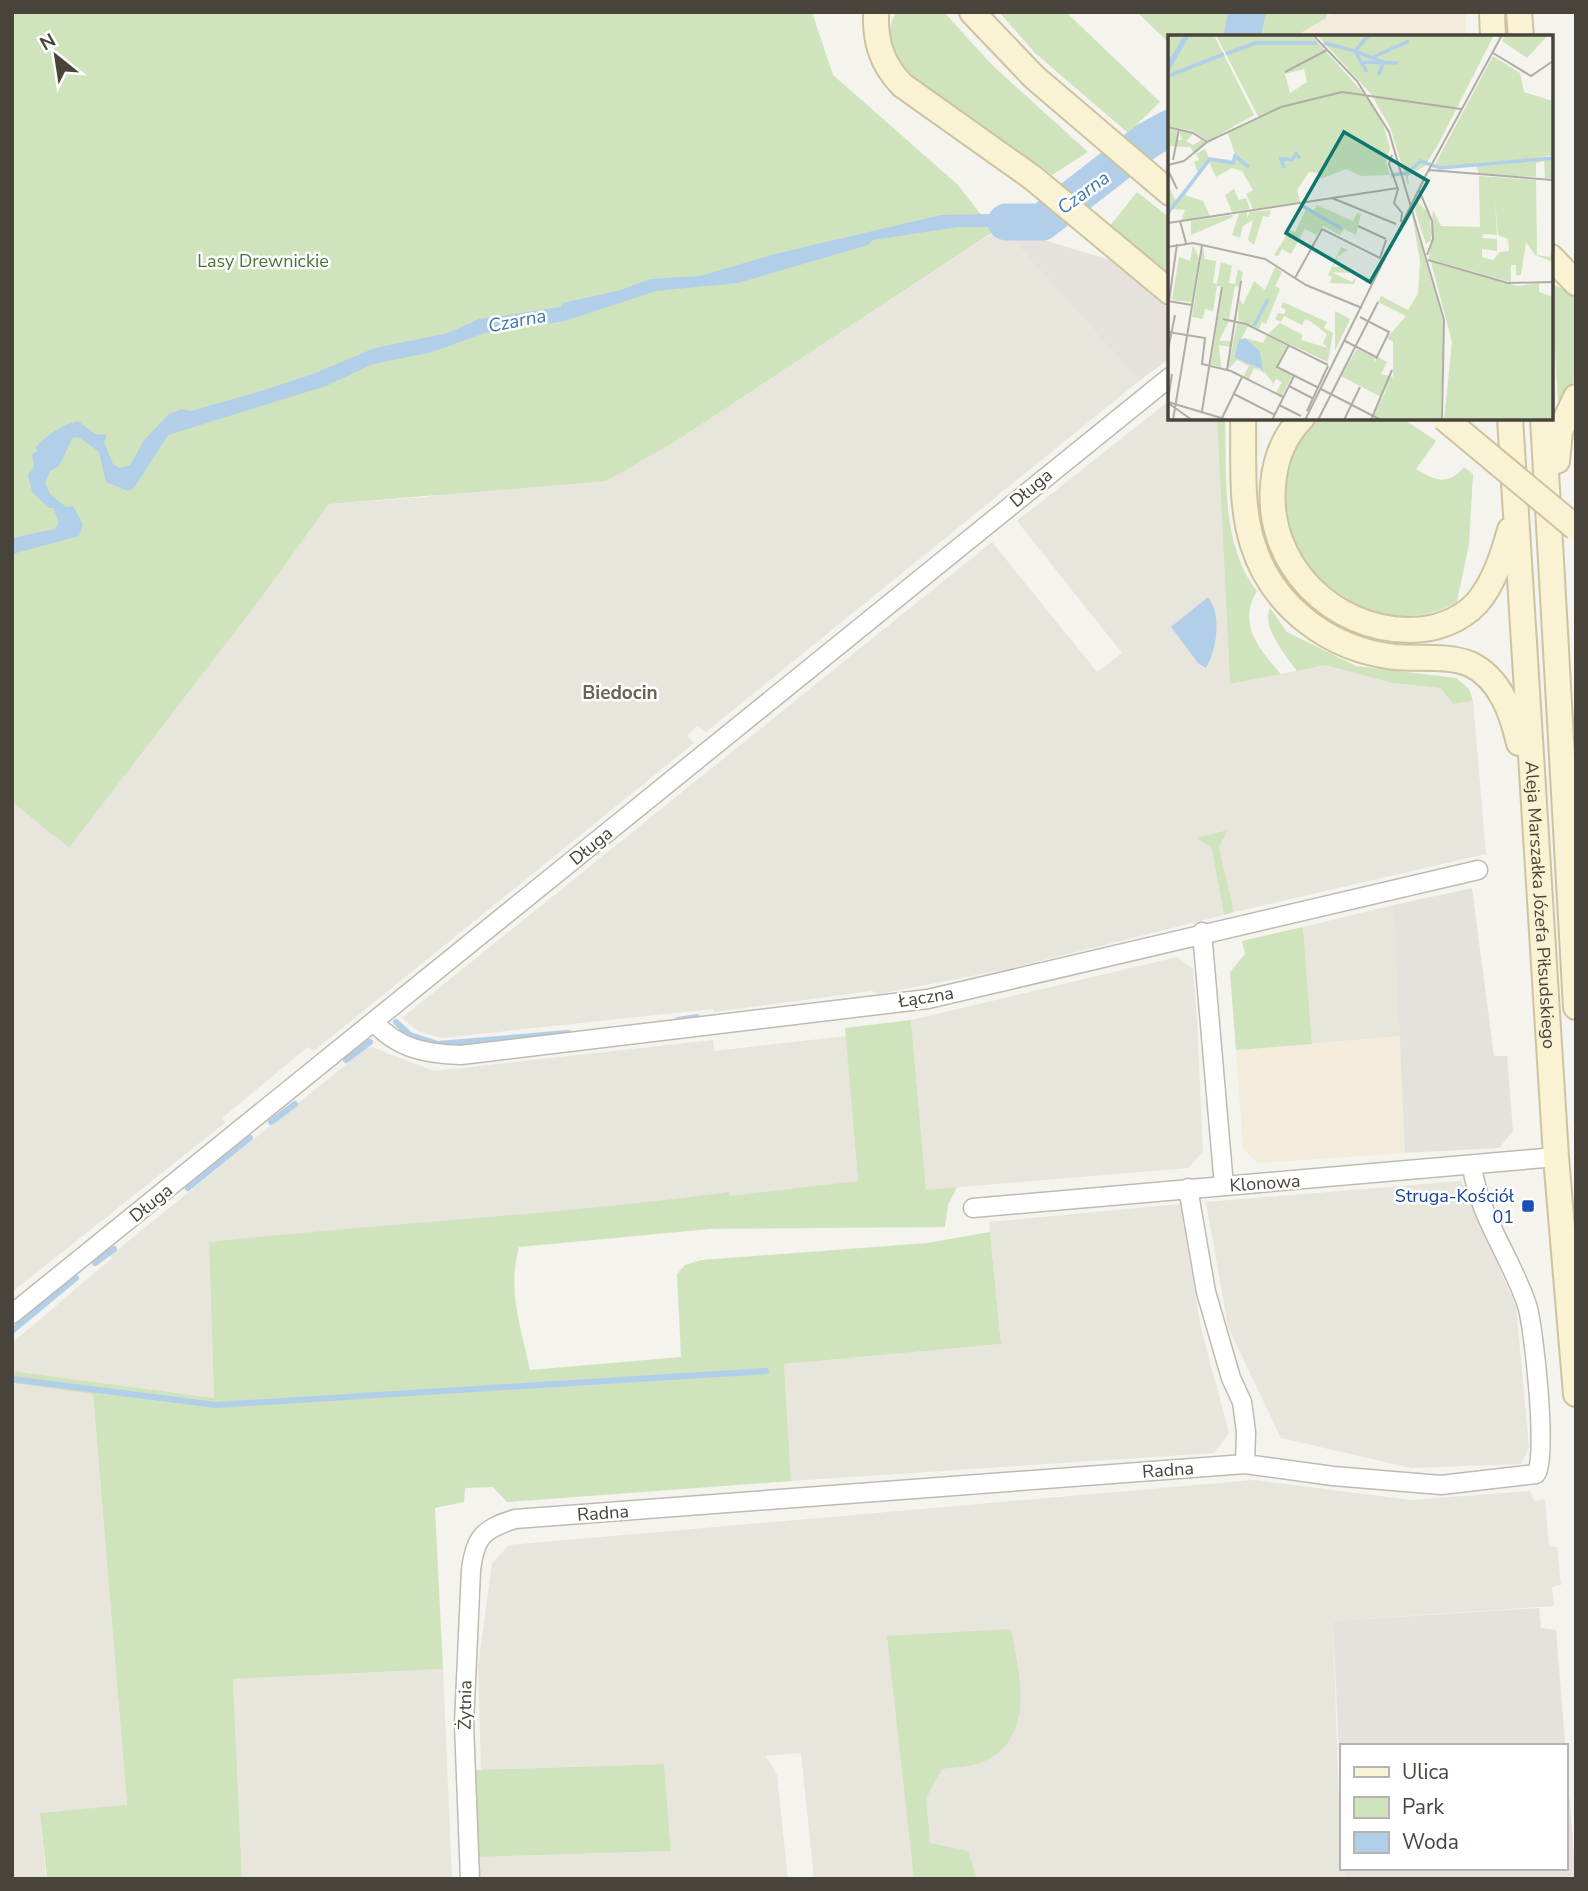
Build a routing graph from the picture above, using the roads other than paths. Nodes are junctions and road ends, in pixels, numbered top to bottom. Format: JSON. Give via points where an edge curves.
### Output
{"nodes":[{"id":1,"x":972,"y":12,"type":"edge"},
{"id":2,"x":1492,"y":12,"type":"edge"},
{"id":3,"x":1519,"y":12,"type":"edge"},
{"id":4,"x":877,"y":15,"type":"edge"},
{"id":5,"x":1493,"y":35,"type":"edge"},
{"id":6,"x":1521,"y":35,"type":"edge"},
{"id":7,"x":1163,"y":187,"type":"edge"},
{"id":8,"x":1553,"y":259,"type":"edge"},
{"id":9,"x":1576,"y":282,"type":"edge"},
{"id":10,"x":1168,"y":290,"type":"edge"},
{"id":11,"x":1168,"y":379,"type":"edge"},
{"id":12,"x":1576,"y":397,"type":"edge"},
{"id":13,"x":1242,"y":420,"type":"edge"},
{"id":14,"x":1300,"y":420,"type":"edge"},
{"id":15,"x":1446,"y":420,"type":"edge"},
{"id":16,"x":1510,"y":420,"type":"edge"},
{"id":17,"x":1543,"y":420,"type":"edge"},
{"id":18,"x":1514,"y":506,"type":"junction"},
{"id":19,"x":1576,"y":528,"type":"edge"},
{"id":20,"x":1549,"y":545,"type":"junction"},
{"id":21,"x":1532,"y":794,"type":"junction"},
{"id":22,"x":1478,"y":870,"type":"dead end"},
{"id":23,"x":1202,"y":932,"type":"junction"},
{"id":24,"x":1576,"y":1007,"type":"edge"},
{"id":25,"x":374,"y":1022,"type":"junction"},
{"id":26,"x":1556,"y":1157,"type":"junction"},
{"id":27,"x":1472,"y":1166,"type":"junction"},
{"id":28,"x":1224,"y":1186,"type":"junction"},
{"id":29,"x":1188,"y":1188,"type":"junction"},
{"id":30,"x":973,"y":1208,"type":"dead end"},
{"id":31,"x":12,"y":1314,"type":"edge"},
{"id":32,"x":1576,"y":1394,"type":"edge"},
{"id":33,"x":1245,"y":1464,"type":"junction"},
{"id":34,"x":482,"y":1535,"type":"joint"},
{"id":35,"x":470,"y":1879,"type":"edge"}],
"edges":[{"from":1,"to":7,"type":"main road","via":[[1009,54]]},
{"from":2,"to":5,"type":"main road"},
{"from":3,"to":6,"type":"main road"},
{"from":4,"to":10,"type":"main road","via":[[879,48],[902,85],[1032,178]]},
{"from":8,"to":9,"type":"main road"},
{"from":11,"to":25,"type":"street","name":"Długa"},
{"from":12,"to":20,"type":"main road","via":[[1560,431]]},
{"from":13,"to":21,"type":"main road","via":[[1248,526],[1258,559],[1278,593],[1304,620],[1343,644],[1382,655],[1470,664],[1494,685],[1513,717]]},
{"from":14,"to":18,"type":"main road","via":[[1282,444],[1276,464],[1275,526],[1291,565],[1308,587],[1352,618],[1389,629],[1416,630],[1442,625],[1466,613],[1485,592],[1500,562]]},
{"from":15,"to":19,"type":"main road","bridge":true},
{"from":16,"to":18,"type":"main road","name":"Aleja Marszałka Józefa Piłsudskiego"},
{"from":17,"to":20,"type":"main road","name":"Aleja Marszałka Józefa Piłsudskiego"},
{"from":18,"to":21,"type":"main road","name":"Aleja Marszałka Józefa Piłsudskiego"},
{"from":20,"to":24,"type":"main road","name":"Aleja Marszałka Józefa Piłsudskiego"},
{"from":21,"to":26,"type":"main road","name":"Aleja Marszałka Józefa Piłsudskiego"},
{"from":22,"to":23,"type":"street","name":"Łączna"},
{"from":23,"to":25,"type":"street","name":"Łączna","via":[[928,999],[502,1052],[428,1054],[398,1043]]},
{"from":23,"to":28,"type":"street"},
{"from":25,"to":31,"type":"street","name":"Długa"},
{"from":26,"to":27,"type":"street","name":"Klonowa"},
{"from":26,"to":32,"type":"main road","name":"Aleja Marszałka Józefa Piłsudskiego"},
{"from":27,"to":28,"type":"street","name":"Klonowa"},
{"from":27,"to":33,"type":"street","name":"Radna","via":[[1476,1192],[1527,1305],[1542,1452],[1539,1470],[1530,1477],[1441,1485]]},
{"from":28,"to":29,"type":"street","name":"Klonowa"},
{"from":29,"to":30,"type":"street","name":"Klonowa"},
{"from":29,"to":33,"type":"street","via":[[1206,1292],[1242,1402]]},
{"from":33,"to":34,"type":"street","name":"Radna","via":[[515,1519]]},
{"from":34,"to":35,"type":"street","name":"Żytnia","via":[[473,1550],[471,1570],[464,1724]]}]}
